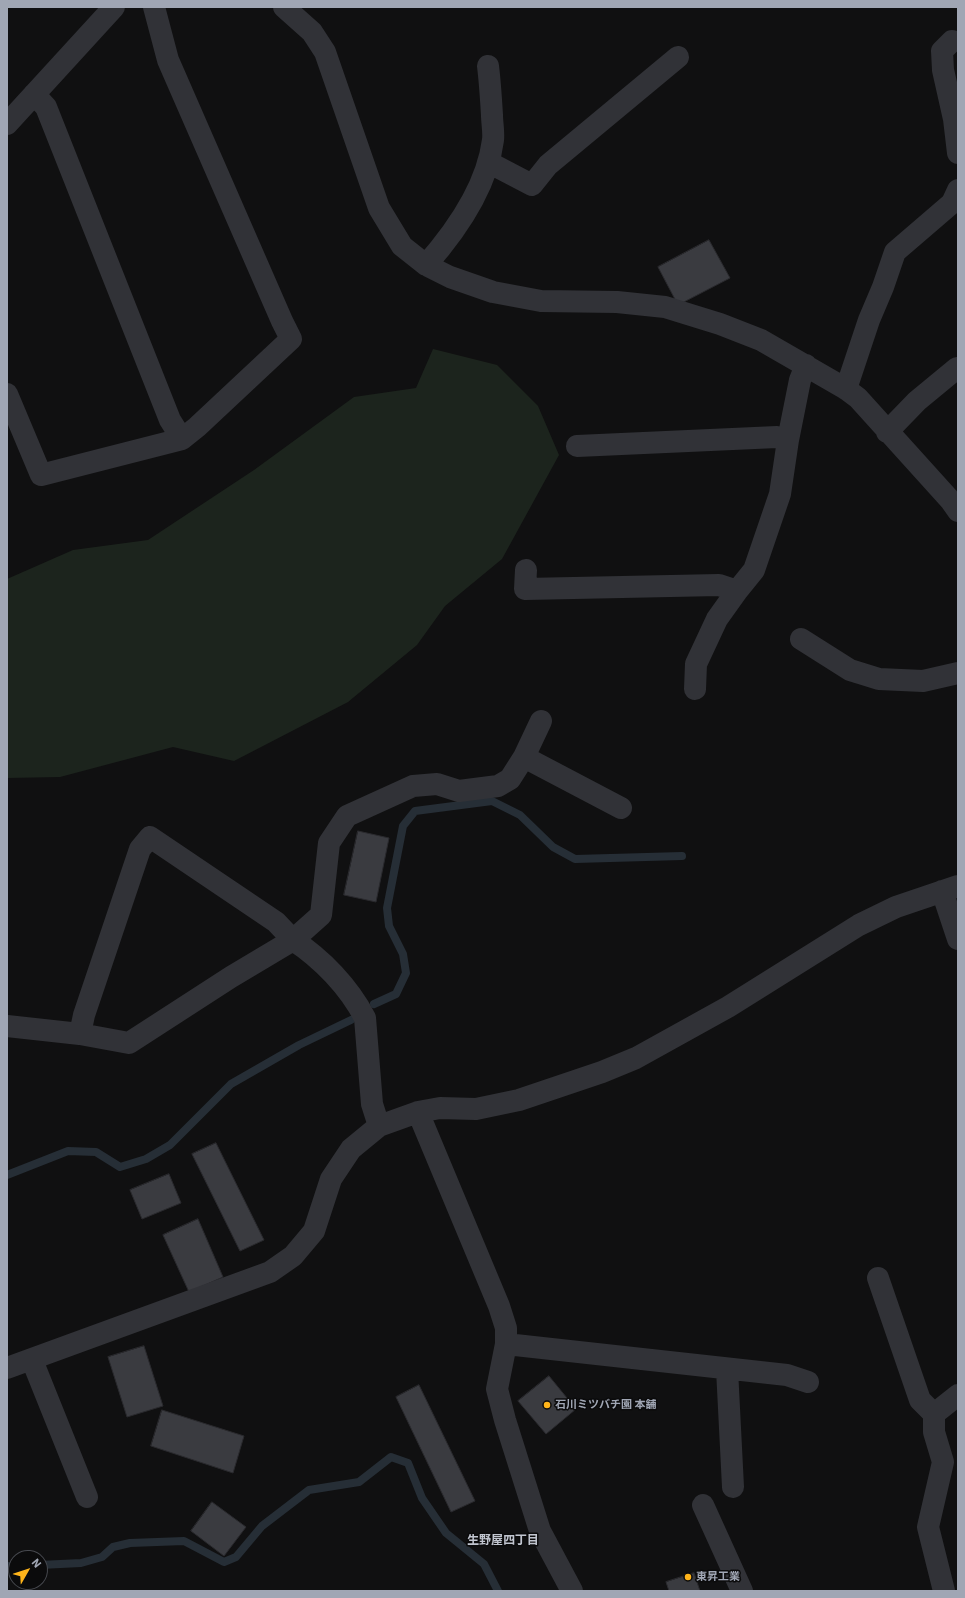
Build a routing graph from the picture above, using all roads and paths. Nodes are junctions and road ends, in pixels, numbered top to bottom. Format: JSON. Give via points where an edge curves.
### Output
{"nodes":[{"id":1,"x":114,"y":7,"type":"edge"},
{"id":2,"x":154,"y":7,"type":"edge"},
{"id":3,"x":284,"y":7,"type":"edge"},
{"id":4,"x":952,"y":41,"type":"dead end"},
{"id":5,"x":678,"y":57,"type":"dead end"},
{"id":6,"x":488,"y":66,"type":"dead end"},
{"id":7,"x":34,"y":94,"type":"junction"},
{"id":8,"x":7,"y":124,"type":"edge"},
{"id":9,"x":958,"y":154,"type":"edge"},
{"id":10,"x":488,"y":162,"type":"junction"},
{"id":11,"x":958,"y":190,"type":"edge"},
{"id":12,"x":426,"y":266,"type":"junction"},
{"id":13,"x":806,"y":365,"type":"junction"},
{"id":14,"x":957,"y":368,"type":"dead end"},
{"id":15,"x":846,"y":389,"type":"junction"},
{"id":16,"x":9,"y":406,"type":"edge"},
{"id":17,"x":887,"y":432,"type":"junction"},
{"id":18,"x":182,"y":439,"type":"junction"},
{"id":19,"x":788,"y":440,"type":"junction"},
{"id":20,"x":577,"y":446,"type":"dead end"},
{"id":21,"x":956,"y":501,"type":"edge"},
{"id":22,"x":526,"y":570,"type":"dead end"},
{"id":23,"x":736,"y":591,"type":"junction"},
{"id":24,"x":801,"y":639,"type":"dead end"},
{"id":25,"x":958,"y":673,"type":"edge"},
{"id":26,"x":695,"y":689,"type":"dead end"},
{"id":27,"x":541,"y":721,"type":"dead end"},
{"id":28,"x":524,"y":757,"type":"junction"},
{"id":29,"x":621,"y":808,"type":"dead end"},
{"id":30,"x":950,"y":889,"type":"edge"},
{"id":31,"x":958,"y":939,"type":"edge"},
{"id":32,"x":293,"y":940,"type":"junction"},
{"id":33,"x":7,"y":1026,"type":"edge"},
{"id":34,"x":80,"y":1034,"type":"junction"},
{"id":35,"x":418,"y":1112,"type":"junction"},
{"id":36,"x":379,"y":1126,"type":"junction"},
{"id":37,"x":878,"y":1278,"type":"dead end"},
{"id":38,"x":506,"y":1344,"type":"junction"},
{"id":39,"x":32,"y":1360,"type":"junction"},
{"id":40,"x":7,"y":1368,"type":"edge"},
{"id":41,"x":727,"y":1369,"type":"junction"},
{"id":42,"x":808,"y":1382,"type":"dead end"},
{"id":43,"x":958,"y":1395,"type":"edge"},
{"id":44,"x":934,"y":1414,"type":"junction"},
{"id":45,"x":733,"y":1487,"type":"dead end"},
{"id":46,"x":86,"y":1497,"type":"dead end"},
{"id":47,"x":703,"y":1505,"type":"dead end"},
{"id":48,"x":572,"y":1591,"type":"edge"},
{"id":49,"x":742,"y":1591,"type":"edge"},
{"id":50,"x":944,"y":1591,"type":"edge"}],
"edges":[{"from":1,"to":7,"type":"street"},
{"from":2,"to":18,"type":"street","via":[[168,60],[291,339]]},
{"from":3,"to":12,"type":"street","via":[[312,32],[325,52],[379,208],[402,246]]},
{"from":4,"to":9,"type":"street","via":[[942,51],[943,70],[954,119]]},
{"from":5,"to":10,"type":"street","via":[[548,165],[532,185]]},
{"from":6,"to":10,"type":"street","via":[[493,138]]},
{"from":7,"to":8,"type":"street"},
{"from":7,"to":18,"type":"street","via":[[46,107],[170,420]]},
{"from":10,"to":12,"type":"street","via":[[477,192],[464,215]]},
{"from":11,"to":15,"type":"street","via":[[952,203],[895,252]]},
{"from":12,"to":13,"type":"street","via":[[493,292],[541,302],[617,302],[665,307],[761,340]]},
{"from":13,"to":15,"type":"street"},
{"from":13,"to":19,"type":"street","via":[[800,380]]},
{"from":14,"to":17,"type":"street","via":[[917,401]]},
{"from":15,"to":17,"type":"street","via":[[858,398]]},
{"from":16,"to":18,"type":"street","via":[[41,475]]},
{"from":17,"to":21,"type":"street"},
{"from":19,"to":20,"type":"street","via":[[777,436]]},
{"from":19,"to":23,"type":"street","via":[[780,494],[754,570]]},
{"from":22,"to":23,"type":"street","via":[[525,589],[719,585]]},
{"from":23,"to":26,"type":"street","via":[[717,619],[696,664]]},
{"from":24,"to":25,"type":"street","via":[[850,670],[879,679],[923,681]]},
{"from":27,"to":28,"type":"street"},
{"from":28,"to":29,"type":"street"},
{"from":28,"to":32,"type":"street","via":[[510,779],[498,786],[459,791],[437,784],[413,786],[347,816],[329,843],[321,915]]},
{"from":30,"to":31,"type":"street"},
{"from":30,"to":35,"type":"street","via":[[896,907],[859,926],[728,1007],[636,1058],[519,1100],[476,1109],[440,1108]]},
{"from":32,"to":34,"type":"street","via":[[129,1043]]},
{"from":32,"to":34,"type":"street","via":[[276,922],[150,837],[140,849]]},
{"from":32,"to":36,"type":"street","via":[[311,952],[344,986],[365,1018],[372,1104]]},
{"from":33,"to":34,"type":"street"},
{"from":35,"to":36,"type":"street"},
{"from":35,"to":38,"type":"street","via":[[499,1306],[506,1328]]},
{"from":36,"to":39,"type":"street","via":[[351,1149],[331,1180],[314,1231],[293,1256],[270,1272]]},
{"from":37,"to":44,"type":"street","via":[[920,1400]]},
{"from":38,"to":41,"type":"street"},
{"from":38,"to":48,"type":"street","via":[[497,1389],[505,1420],[540,1531]]},
{"from":39,"to":40,"type":"street"},
{"from":39,"to":46,"type":"street"},
{"from":41,"to":42,"type":"street","via":[[787,1375]]},
{"from":41,"to":45,"type":"street"},
{"from":43,"to":44,"type":"street"},
{"from":44,"to":50,"type":"street","via":[[934,1432],[942,1462],[928,1527]]},
{"from":47,"to":49,"type":"street"}]}
